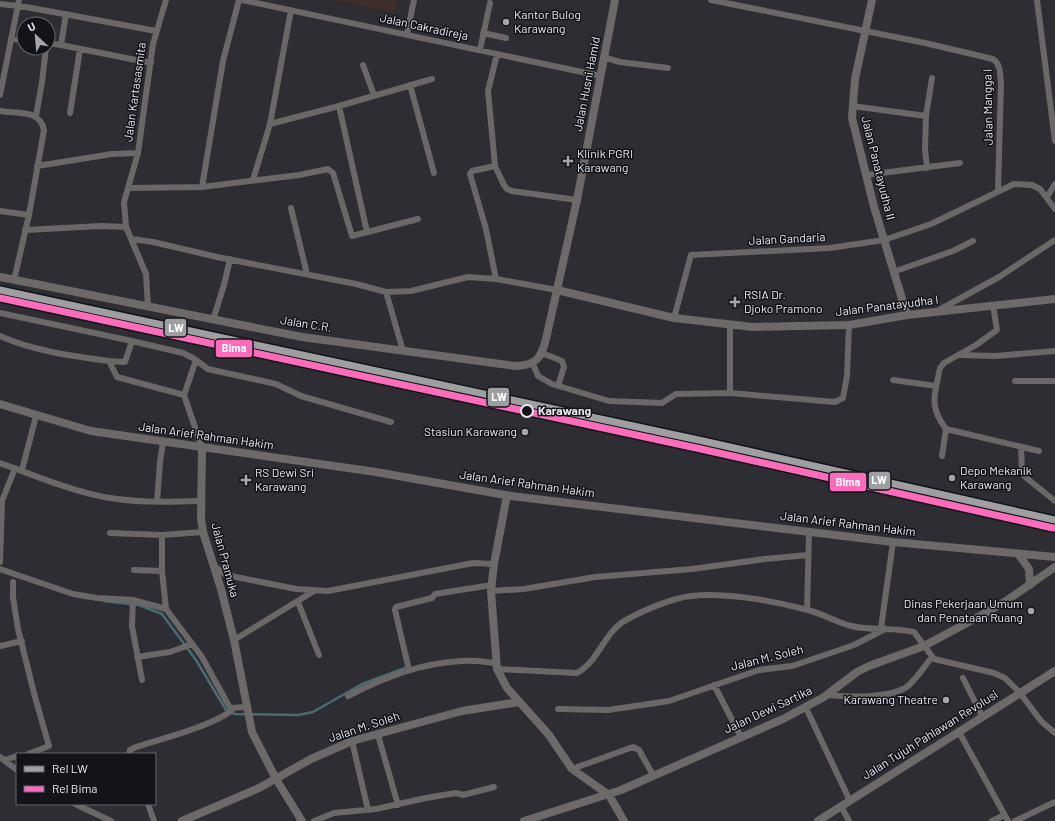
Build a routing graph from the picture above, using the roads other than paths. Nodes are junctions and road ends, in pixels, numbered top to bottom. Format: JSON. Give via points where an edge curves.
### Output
{"nodes":[{"id":1,"x":166,"y":0,"type":"edge"},
{"id":2,"x":240,"y":0,"type":"edge"},
{"id":3,"x":414,"y":0,"type":"edge"},
{"id":4,"x":615,"y":0,"type":"edge"},
{"id":5,"x":712,"y":0,"type":"edge"},
{"id":6,"x":872,"y":0,"type":"edge"},
{"id":7,"x":1038,"y":0,"type":"edge"},
{"id":8,"x":19,"y":3,"type":"edge"},
{"id":9,"x":490,"y":3,"type":"dead end"},
{"id":10,"x":0,"y":4,"type":"edge"},
{"id":11,"x":291,"y":10,"type":"junction"},
{"id":12,"x":66,"y":14,"type":"junction"},
{"id":13,"x":156,"y":31,"type":"junction"},
{"id":14,"x":867,"y":31,"type":"junction"},
{"id":15,"x":407,"y":34,"type":"junction"},
{"id":16,"x":483,"y":34,"type":"junction"},
{"id":17,"x":506,"y":38,"type":"dead end"},
{"id":18,"x":11,"y":39,"type":"junction"},
{"id":19,"x":16,"y":39,"type":"edge"},
{"id":20,"x":56,"y":44,"type":"edge"},
{"id":21,"x":61,"y":45,"type":"junction"},
{"id":22,"x":80,"y":49,"type":"junction"},
{"id":23,"x":480,"y":50,"type":"junction"},
{"id":24,"x":497,"y":54,"type":"junction"},
{"id":25,"x":45,"y":56,"type":"edge"},
{"id":26,"x":604,"y":57,"type":"junction"},
{"id":27,"x":151,"y":64,"type":"junction"},
{"id":28,"x":364,"y":65,"type":"dead end"},
{"id":29,"x":668,"y":68,"type":"dead end"},
{"id":30,"x":601,"y":76,"type":"junction"},
{"id":31,"x":932,"y":78,"type":"dead end"},
{"id":32,"x":432,"y":79,"type":"dead end"},
{"id":33,"x":410,"y":85,"type":"junction"},
{"id":34,"x":0,"y":95,"type":"edge"},
{"id":35,"x":374,"y":95,"type":"junction"},
{"id":36,"x":339,"y":106,"type":"junction"},
{"id":37,"x":852,"y":106,"type":"junction"},
{"id":38,"x":0,"y":111,"type":"edge"},
{"id":39,"x":70,"y":113,"type":"dead end"},
{"id":40,"x":36,"y":116,"type":"junction"},
{"id":41,"x":926,"y":116,"type":"junction"},
{"id":42,"x":270,"y":124,"type":"junction"},
{"id":43,"x":1055,"y":141,"type":"edge"},
{"id":44,"x":138,"y":153,"type":"junction"},
{"id":45,"x":960,"y":164,"type":"dead end"},
{"id":46,"x":37,"y":166,"type":"junction"},
{"id":47,"x":495,"y":166,"type":"junction"},
{"id":48,"x":927,"y":168,"type":"junction"},
{"id":49,"x":434,"y":173,"type":"dead end"},
{"id":50,"x":866,"y":175,"type":"junction"},
{"id":51,"x":253,"y":180,"type":"junction"},
{"id":52,"x":1055,"y":184,"type":"edge"},
{"id":53,"x":202,"y":187,"type":"junction"},
{"id":54,"x":128,"y":188,"type":"junction"},
{"id":55,"x":998,"y":190,"type":"junction"},
{"id":56,"x":1047,"y":197,"type":"junction"},
{"id":57,"x":577,"y":200,"type":"junction"},
{"id":58,"x":291,"y":208,"type":"dead end"},
{"id":59,"x":1055,"y":208,"type":"edge"},
{"id":60,"x":0,"y":211,"type":"edge"},
{"id":61,"x":29,"y":215,"type":"junction"},
{"id":62,"x":418,"y":219,"type":"dead end"},
{"id":63,"x":126,"y":227,"type":"junction"},
{"id":64,"x":25,"y":230,"type":"junction"},
{"id":65,"x":367,"y":232,"type":"junction"},
{"id":66,"x":132,"y":239,"type":"junction"},
{"id":67,"x":884,"y":240,"type":"junction"},
{"id":68,"x":1055,"y":240,"type":"edge"},
{"id":69,"x":973,"y":241,"type":"dead end"},
{"id":70,"x":230,"y":259,"type":"junction"},
{"id":71,"x":893,"y":272,"type":"junction"},
{"id":72,"x":307,"y":274,"type":"junction"},
{"id":73,"x":0,"y":277,"type":"edge"},
{"id":74,"x":496,"y":279,"type":"junction"},
{"id":75,"x":14,"y":280,"type":"junction"},
{"id":76,"x":556,"y":290,"type":"junction"},
{"id":77,"x":386,"y":292,"type":"junction"},
{"id":78,"x":1055,"y":299,"type":"edge"},
{"id":79,"x":148,"y":306,"type":"junction"},
{"id":80,"x":993,"y":306,"type":"junction"},
{"id":81,"x":935,"y":312,"type":"junction"},
{"id":82,"x":0,"y":313,"type":"edge"},
{"id":83,"x":907,"y":315,"type":"junction"},
{"id":84,"x":674,"y":318,"type":"junction"},
{"id":85,"x":213,"y":320,"type":"junction"},
{"id":86,"x":849,"y":324,"type":"junction"},
{"id":87,"x":730,"y":325,"type":"junction"},
{"id":88,"x":0,"y":336,"type":"edge"},
{"id":89,"x":132,"y":341,"type":"junction"},
{"id":90,"x":403,"y":351,"type":"junction"},
{"id":91,"x":1055,"y":351,"type":"edge"},
{"id":92,"x":542,"y":353,"type":"junction"},
{"id":93,"x":961,"y":355,"type":"junction"},
{"id":94,"x":196,"y":360,"type":"junction"},
{"id":95,"x":109,"y":361,"type":"junction"},
{"id":96,"x":533,"y":364,"type":"junction"},
{"id":97,"x":893,"y":380,"type":"dead end"},
{"id":98,"x":1015,"y":381,"type":"dead end"},
{"id":99,"x":1055,"y":381,"type":"edge"},
{"id":100,"x":558,"y":386,"type":"junction"},
{"id":101,"x":936,"y":386,"type":"junction"},
{"id":102,"x":730,"y":393,"type":"junction"},
{"id":103,"x":184,"y":395,"type":"junction"},
{"id":104,"x":0,"y":404,"type":"edge"},
{"id":105,"x":36,"y":416,"type":"junction"},
{"id":106,"x":391,"y":422,"type":"dead end"},
{"id":107,"x":946,"y":429,"type":"junction"},
{"id":108,"x":163,"y":442,"type":"junction"},
{"id":109,"x":1021,"y":447,"type":"junction"},
{"id":110,"x":202,"y":448,"type":"junction"},
{"id":111,"x":1039,"y":451,"type":"dead end"},
{"id":112,"x":942,"y":456,"type":"dead end"},
{"id":113,"x":0,"y":463,"type":"edge"},
{"id":114,"x":15,"y":468,"type":"junction"},
{"id":115,"x":22,"y":470,"type":"junction"},
{"id":116,"x":507,"y":495,"type":"junction"},
{"id":117,"x":201,"y":501,"type":"junction"},
{"id":118,"x":1055,"y":501,"type":"edge"},
{"id":119,"x":157,"y":502,"type":"junction"},
{"id":120,"x":203,"y":532,"type":"junction"},
{"id":121,"x":809,"y":532,"type":"junction"},
{"id":122,"x":110,"y":533,"type":"dead end"},
{"id":123,"x":162,"y":534,"type":"junction"},
{"id":124,"x":893,"y":542,"type":"junction"},
{"id":125,"x":808,"y":554,"type":"junction"},
{"id":126,"x":1019,"y":555,"type":"junction"},
{"id":127,"x":1055,"y":557,"type":"edge"},
{"id":128,"x":0,"y":562,"type":"edge"},
{"id":129,"x":494,"y":564,"type":"junction"},
{"id":130,"x":214,"y":566,"type":"junction"},
{"id":131,"x":1055,"y":567,"type":"edge"},
{"id":132,"x":0,"y":569,"type":"edge"},
{"id":133,"x":134,"y":570,"type":"dead end"},
{"id":134,"x":162,"y":571,"type":"junction"},
{"id":135,"x":226,"y":575,"type":"junction"},
{"id":136,"x":13,"y":582,"type":"dead end"},
{"id":137,"x":1030,"y":585,"type":"junction"},
{"id":138,"x":492,"y":588,"type":"junction"},
{"id":139,"x":221,"y":589,"type":"junction"},
{"id":140,"x":314,"y":592,"type":"junction"},
{"id":141,"x":298,"y":602,"type":"junction"},
{"id":142,"x":133,"y":603,"type":"junction"},
{"id":143,"x":166,"y":609,"type":"junction"},
{"id":144,"x":807,"y":610,"type":"junction"},
{"id":145,"x":883,"y":629,"type":"junction"},
{"id":146,"x":234,"y":640,"type":"junction"},
{"id":147,"x":22,"y":641,"type":"junction"},
{"id":148,"x":192,"y":644,"type":"junction"},
{"id":149,"x":0,"y":646,"type":"edge"},
{"id":150,"x":921,"y":647,"type":"junction"},
{"id":151,"x":320,"y":655,"type":"dead end"},
{"id":152,"x":137,"y":657,"type":"junction"},
{"id":153,"x":932,"y":658,"type":"junction"},
{"id":154,"x":497,"y":666,"type":"junction"},
{"id":155,"x":409,"y":670,"type":"junction"},
{"id":156,"x":1055,"y":671,"type":"edge"},
{"id":157,"x":964,"y":678,"type":"dead end"},
{"id":158,"x":142,"y":680,"type":"dead end"},
{"id":159,"x":714,"y":685,"type":"junction"},
{"id":160,"x":826,"y":695,"type":"junction"},
{"id":161,"x":348,"y":696,"type":"dead end"},
{"id":162,"x":1016,"y":696,"type":"junction"},
{"id":163,"x":519,"y":702,"type":"junction"},
{"id":164,"x":806,"y":708,"type":"junction"},
{"id":165,"x":558,"y":709,"type":"dead end"},
{"id":166,"x":248,"y":710,"type":"junction"},
{"id":167,"x":230,"y":712,"type":"junction"},
{"id":168,"x":982,"y":716,"type":"junction"},
{"id":169,"x":959,"y":732,"type":"junction"},
{"id":170,"x":1055,"y":733,"type":"edge"},
{"id":171,"x":378,"y":735,"type":"junction"},
{"id":172,"x":741,"y":737,"type":"junction"},
{"id":173,"x":352,"y":741,"type":"junction"},
{"id":174,"x":31,"y":753,"type":"edge"},
{"id":175,"x":129,"y":753,"type":"edge"},
{"id":176,"x":16,"y":756,"type":"edge"},
{"id":177,"x":2,"y":758,"type":"edge"},
{"id":178,"x":16,"y":769,"type":"edge"},
{"id":179,"x":572,"y":769,"type":"junction"},
{"id":180,"x":653,"y":775,"type":"junction"},
{"id":181,"x":276,"y":779,"type":"junction"},
{"id":182,"x":494,"y":787,"type":"dead end"},
{"id":183,"x":609,"y":795,"type":"junction"},
{"id":184,"x":850,"y":801,"type":"junction"},
{"id":185,"x":1055,"y":802,"type":"edge"},
{"id":186,"x":77,"y":805,"type":"edge"},
{"id":187,"x":148,"y":805,"type":"edge"},
{"id":188,"x":398,"y":805,"type":"junction"},
{"id":189,"x":841,"y":806,"type":"junction"},
{"id":190,"x":368,"y":810,"type":"junction"},
{"id":191,"x":1004,"y":815,"type":"junction"},
{"id":192,"x":111,"y":821,"type":"edge"},
{"id":193,"x":154,"y":821,"type":"edge"},
{"id":194,"x":182,"y":821,"type":"edge"},
{"id":195,"x":302,"y":821,"type":"edge"},
{"id":196,"x":314,"y":821,"type":"edge"},
{"id":197,"x":524,"y":821,"type":"edge"},
{"id":198,"x":624,"y":821,"type":"edge"},
{"id":199,"x":818,"y":821,"type":"edge"},
{"id":200,"x":849,"y":821,"type":"edge"},
{"id":201,"x":992,"y":821,"type":"edge"},
{"id":202,"x":1008,"y":821,"type":"edge"},
{"id":203,"x":1016,"y":821,"type":"edge"}],
"edges":[{"from":1,"to":13,"type":"street","name":"Jalan Kartasasmita"},
{"from":2,"to":11,"type":"street","name":"Jalan Cakradireja"},
{"from":2,"to":53,"type":"street","via":[[223,61]]},
{"from":3,"to":15,"type":"street"},
{"from":4,"to":26,"type":"street","name":"Jalan Husni Hamid"},
{"from":5,"to":14,"type":"street"},
{"from":6,"to":14,"type":"street","name":"Jalan Panatayudha II"},
{"from":7,"to":43,"type":"street"},
{"from":8,"to":10,"type":"street"},
{"from":8,"to":12,"type":"street"},
{"from":8,"to":18,"type":"street"},
{"from":9,"to":16,"type":"street"},
{"from":11,"to":15,"type":"street","name":"Jalan Cakradireja"},
{"from":11,"to":42,"type":"street"},
{"from":12,"to":13,"type":"street"},
{"from":12,"to":21,"type":"street"},
{"from":13,"to":27,"type":"street","name":"Jalan Kartasasmita"},
{"from":14,"to":37,"type":"street","name":"Jalan Panatayudha II","via":[[855,79]]},
{"from":14,"to":55,"type":"street","name":"Jalan Mangga I","via":[[966,51],[997,62],[1000,68]]},
{"from":15,"to":23,"type":"street","name":"Jalan Cakradireja"},
{"from":16,"to":17,"type":"street"},
{"from":16,"to":23,"type":"street"},
{"from":18,"to":19,"type":"street"},
{"from":18,"to":34,"type":"street"},
{"from":20,"to":21,"type":"street"},
{"from":21,"to":22,"type":"street"},
{"from":22,"to":27,"type":"street"},
{"from":22,"to":39,"type":"street"},
{"from":23,"to":24,"type":"street","name":"Jalan Cakradireja"},
{"from":24,"to":30,"type":"street","name":"Jalan Cakradireja"},
{"from":24,"to":47,"type":"street","via":[[488,91]]},
{"from":25,"to":40,"type":"street"},
{"from":26,"to":29,"type":"street","via":[[620,62]]},
{"from":26,"to":30,"type":"street","name":"Jalan Husni Hamid"},
{"from":27,"to":44,"type":"street","name":"Jalan Kartasasmita"},
{"from":28,"to":35,"type":"street"},
{"from":30,"to":57,"type":"street","name":"Jalan Husni Hamid"},
{"from":31,"to":41,"type":"street"},
{"from":32,"to":33,"type":"street"},
{"from":33,"to":35,"type":"street"},
{"from":33,"to":49,"type":"street"},
{"from":35,"to":36,"type":"street"},
{"from":36,"to":42,"type":"street"},
{"from":36,"to":65,"type":"street"},
{"from":37,"to":41,"type":"street"},
{"from":37,"to":50,"type":"street","name":"Jalan Panatayudha II","via":[[852,118]]},
{"from":38,"to":40,"type":"street"},
{"from":40,"to":46,"type":"street","via":[[43,125],[44,133]]},
{"from":41,"to":48,"type":"street"},
{"from":42,"to":51,"type":"street"},
{"from":44,"to":46,"type":"street","via":[[112,154]]},
{"from":44,"to":54,"type":"street","name":"Jalan Kartasasmita"},
{"from":45,"to":48,"type":"street"},
{"from":46,"to":61,"type":"street"},
{"from":47,"to":57,"type":"street","via":[[507,189]]},
{"from":47,"to":74,"type":"street","via":[[472,171],[470,174],[486,229]]},
{"from":48,"to":50,"type":"street"},
{"from":50,"to":67,"type":"street","name":"Jalan Panatayudha II"},
{"from":51,"to":53,"type":"street"},
{"from":51,"to":65,"type":"street","via":[[328,169],[331,171],[351,235]]},
{"from":52,"to":56,"type":"street"},
{"from":53,"to":54,"type":"street"},
{"from":54,"to":63,"type":"street","name":"Jalan Kartasasmita","via":[[124,202]]},
{"from":55,"to":56,"type":"street","name":"Jalan Gandaria","via":[[1021,183],[1040,189]]},
{"from":55,"to":67,"type":"street","name":"Jalan Gandaria","via":[[937,222]]},
{"from":56,"to":59,"type":"street","name":"Jalan Gandaria"},
{"from":57,"to":76,"type":"street","name":"Jalan Husni Hamid"},
{"from":58,"to":72,"type":"street"},
{"from":60,"to":61,"type":"street"},
{"from":61,"to":64,"type":"street"},
{"from":62,"to":65,"type":"street"},
{"from":63,"to":64,"type":"street"},
{"from":63,"to":66,"type":"street"},
{"from":64,"to":75,"type":"street"},
{"from":66,"to":70,"type":"street"},
{"from":66,"to":79,"type":"street","via":[[146,274]]},
{"from":67,"to":71,"type":"street","name":"Jalan Panatayudha II"},
{"from":67,"to":84,"type":"street","name":"Jalan Gandaria","via":[[830,248],[691,255]]},
{"from":68,"to":81,"type":"street","via":[[999,277]]},
{"from":69,"to":71,"type":"street","via":[[953,252]]},
{"from":70,"to":72,"type":"street"},
{"from":70,"to":85,"type":"street"},
{"from":71,"to":83,"type":"street","name":"Jalan Panatayudha II"},
{"from":72,"to":77,"type":"street"},
{"from":73,"to":75,"type":"street","name":"Jalan C.R."},
{"from":74,"to":76,"type":"street"},
{"from":74,"to":77,"type":"street","via":[[468,277],[411,291]]},
{"from":75,"to":79,"type":"street","name":"Jalan C.R."},
{"from":76,"to":84,"type":"street","name":"Jalan Panatayudha I"},
{"from":76,"to":92,"type":"street"},
{"from":77,"to":90,"type":"street"},
{"from":78,"to":80,"type":"street","name":"Jalan Panatayudha I"},
{"from":79,"to":85,"type":"street","name":"Jalan C.R."},
{"from":80,"to":81,"type":"street","name":"Jalan Panatayudha I"},
{"from":80,"to":93,"type":"street","via":[[997,330]]},
{"from":81,"to":83,"type":"street","name":"Jalan Panatayudha I"},
{"from":82,"to":89,"type":"street"},
{"from":83,"to":86,"type":"street","name":"Jalan Panatayudha I"},
{"from":84,"to":87,"type":"street","name":"Jalan Panatayudha I"},
{"from":85,"to":90,"type":"street","name":"Jalan C.R.","via":[[302,337]]},
{"from":86,"to":87,"type":"street","name":"Jalan Panatayudha I","via":[[753,327]]},
{"from":86,"to":102,"type":"street","via":[[847,376],[843,398],[839,401]]},
{"from":87,"to":102,"type":"street"},
{"from":88,"to":95,"type":"street","via":[[35,348]]},
{"from":89,"to":94,"type":"street","via":[[183,353]]},
{"from":89,"to":95,"type":"street","via":[[125,362]]},
{"from":90,"to":96,"type":"street","name":"Jalan C.R.","via":[[515,366]]},
{"from":91,"to":93,"type":"street","via":[[996,356]]},
{"from":92,"to":96,"type":"street"},
{"from":92,"to":100,"type":"street","via":[[562,360],[564,367]]},
{"from":93,"to":101,"type":"street","via":[[941,366]]},
{"from":94,"to":103,"type":"street"},
{"from":94,"to":106,"type":"street","via":[[208,369],[276,384],[301,396]]},
{"from":95,"to":103,"type":"street","via":[[117,377]]},
{"from":96,"to":100,"type":"street","via":[[540,377]]},
{"from":97,"to":101,"type":"street"},
{"from":98,"to":99,"type":"street"},
{"from":100,"to":102,"type":"street","via":[[609,402],[662,403],[676,394]]},
{"from":101,"to":107,"type":"street","via":[[934,411]]},
{"from":103,"to":110,"type":"street","name":"Jalan Pramuka"},
{"from":104,"to":105,"type":"street","name":"Jalan Arief Rahman Hakim"},
{"from":105,"to":108,"type":"street","name":"Jalan Arief Rahman Hakim","via":[[91,431]]},
{"from":105,"to":115,"type":"street"},
{"from":107,"to":109,"type":"street"},
{"from":107,"to":112,"type":"street"},
{"from":108,"to":110,"type":"street","name":"Jalan Arief Rahman Hakim"},
{"from":108,"to":119,"type":"street"},
{"from":109,"to":111,"type":"street"},
{"from":109,"to":118,"type":"street","via":[[1024,476]]},
{"from":110,"to":116,"type":"street","name":"Jalan Arief Rahman Hakim","via":[[376,472]]},
{"from":110,"to":117,"type":"street","name":"Jalan Pramuka"},
{"from":113,"to":114,"type":"street"},
{"from":114,"to":115,"type":"street"},
{"from":114,"to":128,"type":"street","via":[[2,501]]},
{"from":115,"to":119,"type":"street","via":[[38,478],[103,497]]},
{"from":116,"to":121,"type":"street","name":"Jalan Arief Rahman Hakim"},
{"from":116,"to":129,"type":"street"},
{"from":117,"to":119,"type":"street"},
{"from":117,"to":120,"type":"street","name":"Jalan Pramuka"},
{"from":120,"to":123,"type":"street"},
{"from":120,"to":130,"type":"street","name":"Jalan Pramuka"},
{"from":121,"to":124,"type":"street","name":"Jalan Arief Rahman Hakim"},
{"from":121,"to":125,"type":"street"},
{"from":122,"to":123,"type":"street"},
{"from":123,"to":134,"type":"street"},
{"from":124,"to":126,"type":"street","name":"Jalan Arief Rahman Hakim"},
{"from":124,"to":145,"type":"street"},
{"from":125,"to":138,"type":"street","via":[[692,569],[595,577],[524,589]]},
{"from":125,"to":144,"type":"street"},
{"from":126,"to":127,"type":"street","name":"Jalan Arief Rahman Hakim"},
{"from":126,"to":137,"type":"street","via":[[1028,568]]},
{"from":129,"to":138,"type":"street"},
{"from":129,"to":140,"type":"street","via":[[473,563],[328,592]]},
{"from":130,"to":135,"type":"street"},
{"from":130,"to":139,"type":"street","name":"Jalan Pramuka"},
{"from":131,"to":137,"type":"street","name":"Jalan Dewi Sartika"},
{"from":132,"to":142,"type":"street","via":[[73,594]]},
{"from":133,"to":134,"type":"street"},
{"from":134,"to":143,"type":"street"},
{"from":135,"to":139,"type":"street"},
{"from":135,"to":140,"type":"street"},
{"from":136,"to":147,"type":"street","via":[[15,613]]},
{"from":137,"to":150,"type":"street","name":"Jalan Dewi Sartika"},
{"from":138,"to":154,"type":"street"},
{"from":138,"to":155,"type":"street","via":[[435,594],[432,598],[396,607]]},
{"from":139,"to":146,"type":"street","name":"Jalan Pramuka"},
{"from":140,"to":141,"type":"street"},
{"from":141,"to":146,"type":"street"},
{"from":141,"to":151,"type":"street"},
{"from":142,"to":143,"type":"street"},
{"from":142,"to":152,"type":"street","via":[[132,626]]},
{"from":143,"to":148,"type":"street"},
{"from":144,"to":145,"type":"street","via":[[851,626]]},
{"from":144,"to":154,"type":"street","via":[[751,598],[687,596],[622,622],[591,661],[577,673]]},
{"from":145,"to":150,"type":"street","name":"Jalan M. Soleh","via":[[914,632]]},
{"from":145,"to":159,"type":"street","name":"Jalan M. Soleh","via":[[854,645],[792,666],[759,670]]},
{"from":146,"to":166,"type":"street","name":"Jalan Pramuka"},
{"from":147,"to":149,"type":"street"},
{"from":147,"to":174,"type":"street","via":[[49,746]]},
{"from":148,"to":152,"type":"street","via":[[170,652]]},
{"from":148,"to":167,"type":"street","via":[[202,657]]},
{"from":150,"to":153,"type":"street","name":"Jalan M. Soleh"},
{"from":150,"to":160,"type":"street","name":"Jalan Dewi Sartika","via":[[863,669]]},
{"from":152,"to":158,"type":"street"},
{"from":153,"to":160,"type":"street","via":[[913,681],[901,690],[873,695]]},
{"from":153,"to":162,"type":"street","via":[[994,673],[1005,678]]},
{"from":154,"to":155,"type":"street","via":[[463,660]]},
{"from":154,"to":163,"type":"street","via":[[507,688]]},
{"from":155,"to":161,"type":"street","via":[[394,674]]},
{"from":156,"to":162,"type":"street","name":"Jalan Tujuh Pahlawan Revolusi"},
{"from":157,"to":168,"type":"street"},
{"from":159,"to":165,"type":"street","name":"Jalan M. Soleh","via":[[669,701],[608,710]]},
{"from":159,"to":172,"type":"street"},
{"from":160,"to":164,"type":"street","name":"Jalan Dewi Sartika"},
{"from":162,"to":168,"type":"street","name":"Jalan Tujuh Pahlawan Revolusi"},
{"from":162,"to":170,"type":"street"},
{"from":163,"to":171,"type":"street","name":"Jalan M. Soleh","via":[[462,711]]},
{"from":163,"to":179,"type":"street","via":[[549,735]]},
{"from":164,"to":172,"type":"street","name":"Jalan Dewi Sartika"},
{"from":164,"to":184,"type":"street"},
{"from":166,"to":167,"type":"street"},
{"from":166,"to":181,"type":"street","name":"Jalan Pramuka","via":[[256,742]]},
{"from":167,"to":175,"type":"street","via":[[136,747]]},
{"from":168,"to":169,"type":"street","name":"Jalan Tujuh Pahlawan Revolusi"},
{"from":169,"to":184,"type":"street","name":"Jalan Tujuh Pahlawan Revolusi"},
{"from":169,"to":191,"type":"street"},
{"from":171,"to":173,"type":"street","name":"Jalan M. Soleh"},
{"from":171,"to":188,"type":"street"},
{"from":172,"to":180,"type":"street","name":"Jalan Dewi Sartika"},
{"from":173,"to":181,"type":"street","name":"Jalan M. Soleh","via":[[311,759]]},
{"from":173,"to":190,"type":"street"},
{"from":176,"to":177,"type":"street"},
{"from":177,"to":178,"type":"street"},
{"from":179,"to":180,"type":"street","via":[[633,747],[639,750]]},
{"from":179,"to":183,"type":"street"},
{"from":180,"to":183,"type":"street","name":"Jalan Dewi Sartika"},
{"from":181,"to":194,"type":"street","name":"Jalan M. Soleh"},
{"from":181,"to":195,"type":"street","name":"Jalan Pramuka"},
{"from":182,"to":188,"type":"street","via":[[463,795],[456,793]]},
{"from":183,"to":197,"type":"street","name":"Jalan Dewi Sartika"},
{"from":183,"to":198,"type":"street"},
{"from":184,"to":189,"type":"street","name":"Jalan Tujuh Pahlawan Revolusi"},
{"from":185,"to":203,"type":"street"},
{"from":186,"to":192,"type":"street"},
{"from":187,"to":193,"type":"street"},
{"from":188,"to":190,"type":"street"},
{"from":189,"to":199,"type":"street","name":"Jalan Tujuh Pahlawan Revolusi"},
{"from":189,"to":200,"type":"street"},
{"from":190,"to":196,"type":"street","via":[[334,812]]},
{"from":191,"to":201,"type":"street"},
{"from":191,"to":202,"type":"street"}]}
